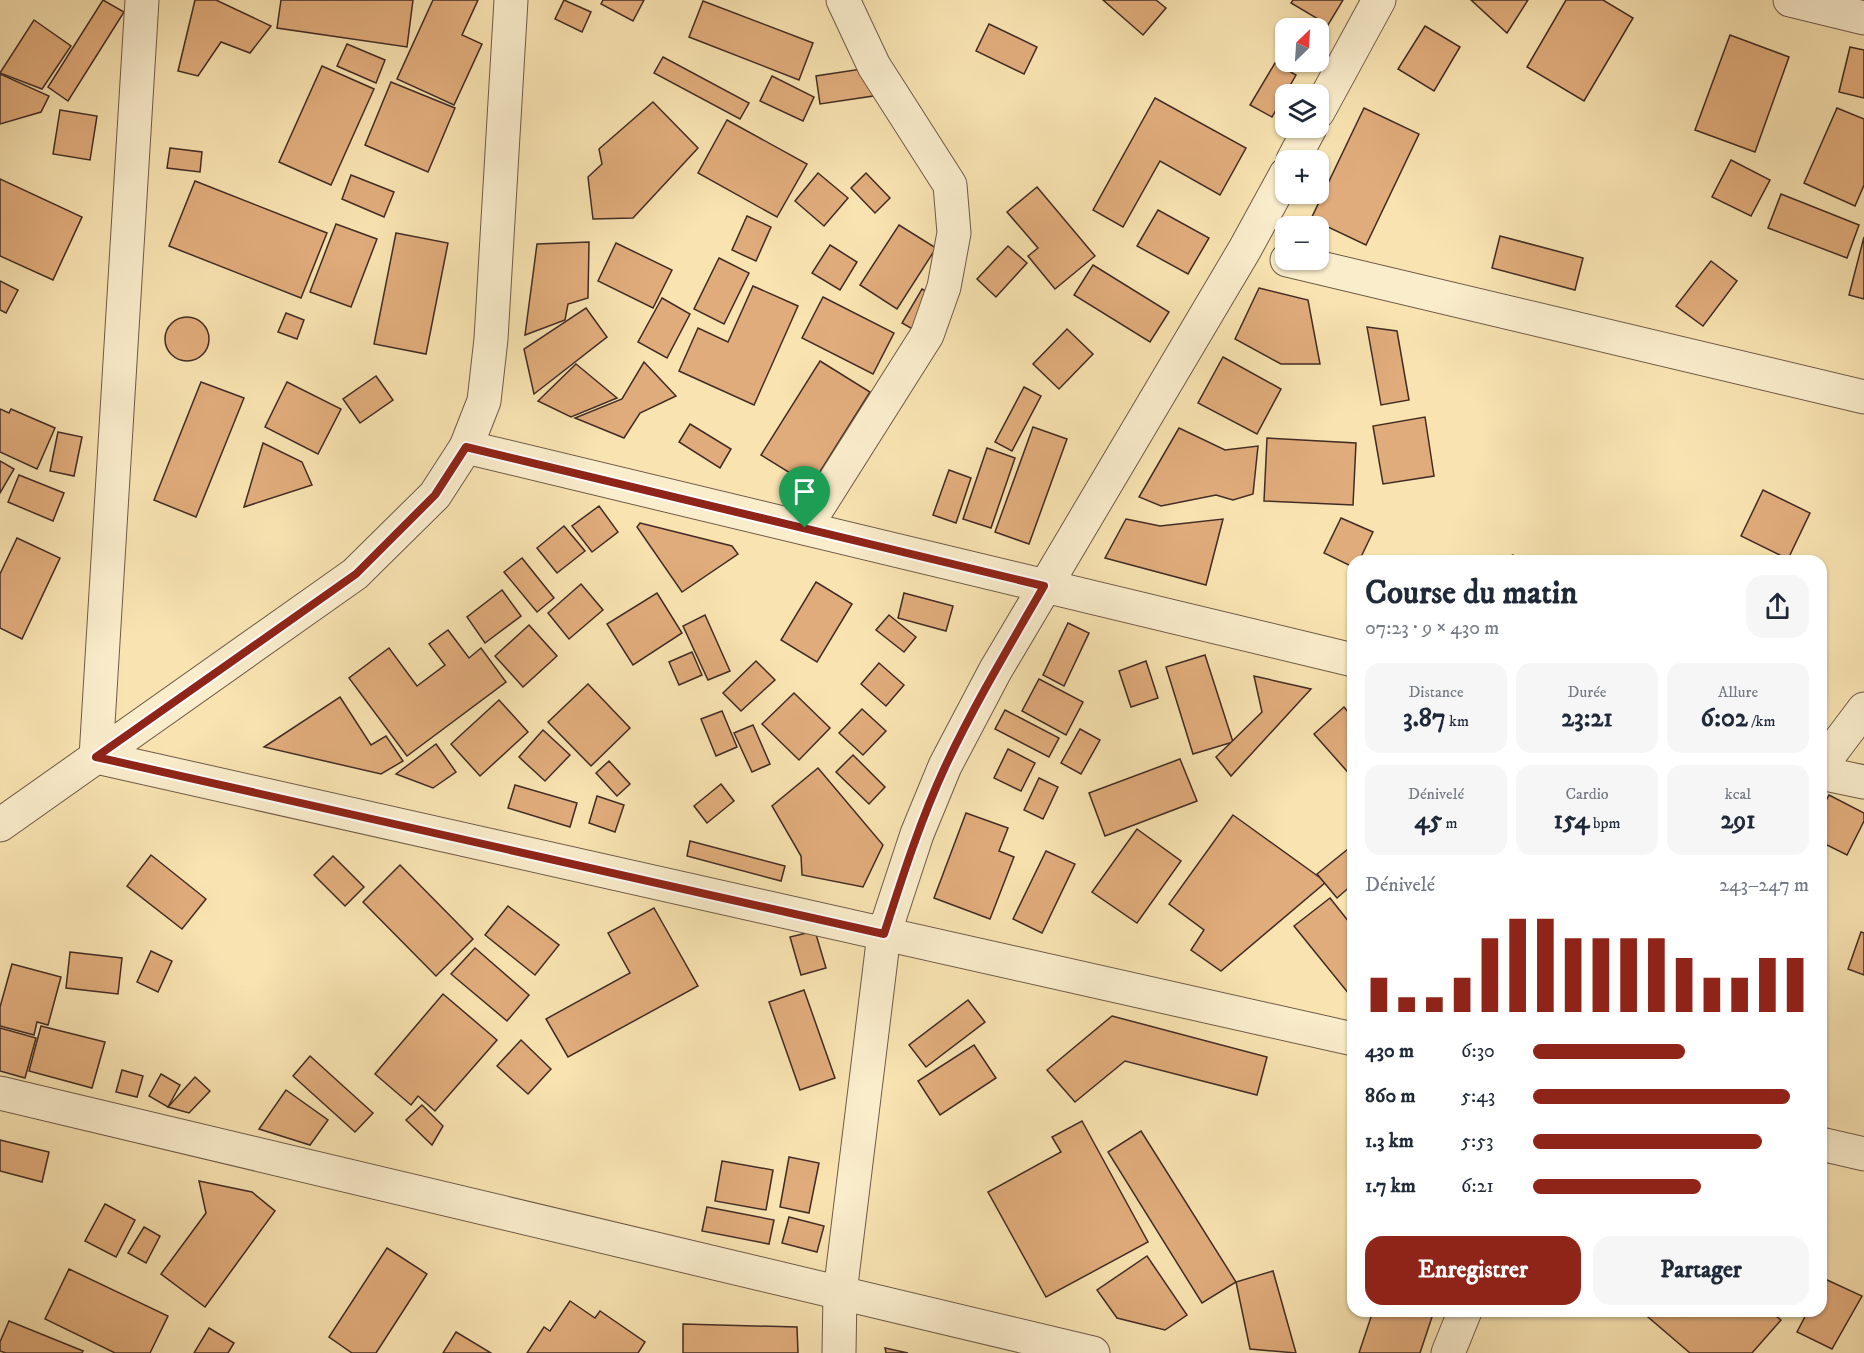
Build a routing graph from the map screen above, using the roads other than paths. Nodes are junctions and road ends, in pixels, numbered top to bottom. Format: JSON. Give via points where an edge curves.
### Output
{"nodes":[{"id":1,"x":142,"y":0,"type":"edge"},
{"id":2,"x":511,"y":0,"type":"edge"},
{"id":3,"x":843,"y":0,"type":"edge"},
{"id":4,"x":1379,"y":0,"type":"edge"},
{"id":5,"x":1790,"y":0,"type":"edge"},
{"id":6,"x":1864,"y":18,"type":"edge"},
{"id":7,"x":1329,"y":92,"type":"edge"},
{"id":8,"x":1275,"y":194,"type":"edge"},
{"id":9,"x":1245,"y":249,"type":"junction"},
{"id":10,"x":1275,"y":256,"type":"edge"},
{"id":11,"x":1329,"y":269,"type":"edge"},
{"id":12,"x":1864,"y":397,"type":"edge"},
{"id":13,"x":466,"y":447,"type":"junction"},
{"id":14,"x":805,"y":528,"type":"junction"},
{"id":15,"x":1044,"y":586,"type":"junction"},
{"id":16,"x":1347,"y":659,"type":"edge"},
{"id":17,"x":1864,"y":709,"type":"edge"},
{"id":18,"x":96,"y":757,"type":"junction"},
{"id":19,"x":1827,"y":758,"type":"edge"},
{"id":20,"x":1827,"y":774,"type":"edge"},
{"id":21,"x":1864,"y":782,"type":"edge"},
{"id":22,"x":0,"y":825,"type":"edge"},
{"id":23,"x":884,"y":934,"type":"junction"},
{"id":24,"x":1347,"y":1038,"type":"edge"},
{"id":25,"x":0,"y":1093,"type":"edge"},
{"id":26,"x":1827,"y":1145,"type":"edge"},
{"id":27,"x":1864,"y":1154,"type":"edge"},
{"id":28,"x":840,"y":1293,"type":"junction"},
{"id":29,"x":1463,"y":1317,"type":"edge"},
{"id":30,"x":839,"y":1353,"type":"edge"},
{"id":31,"x":1093,"y":1353,"type":"edge"},
{"id":32,"x":1448,"y":1353,"type":"edge"}],
"edges":[{"from":1,"to":18,"type":"street"},
{"from":2,"to":13,"type":"street","via":[[492,339],[484,401]]},
{"from":3,"to":14,"type":"street","via":[[874,66],[950,185],[954,233],[944,287],[927,335]]},
{"from":4,"to":7,"type":"street"},
{"from":5,"to":6,"type":"street"},
{"from":8,"to":9,"type":"street"},
{"from":9,"to":10,"type":"street"},
{"from":9,"to":15,"type":"street"},
{"from":11,"to":12,"type":"street"},
{"from":13,"to":14,"type":"street"},
{"from":13,"to":18,"type":"street","via":[[435,495],[356,574]]},
{"from":14,"to":15,"type":"street"},
{"from":15,"to":16,"type":"street"},
{"from":15,"to":23,"type":"street","via":[[945,766],[917,834]]},
{"from":17,"to":19,"type":"street"},
{"from":18,"to":22,"type":"street"},
{"from":18,"to":23,"type":"street"},
{"from":20,"to":21,"type":"street"},
{"from":23,"to":24,"type":"street"},
{"from":23,"to":28,"type":"street"},
{"from":25,"to":28,"type":"street"},
{"from":26,"to":27,"type":"street"},
{"from":28,"to":30,"type":"street"},
{"from":28,"to":31,"type":"street"},
{"from":29,"to":32,"type":"street"}]}
